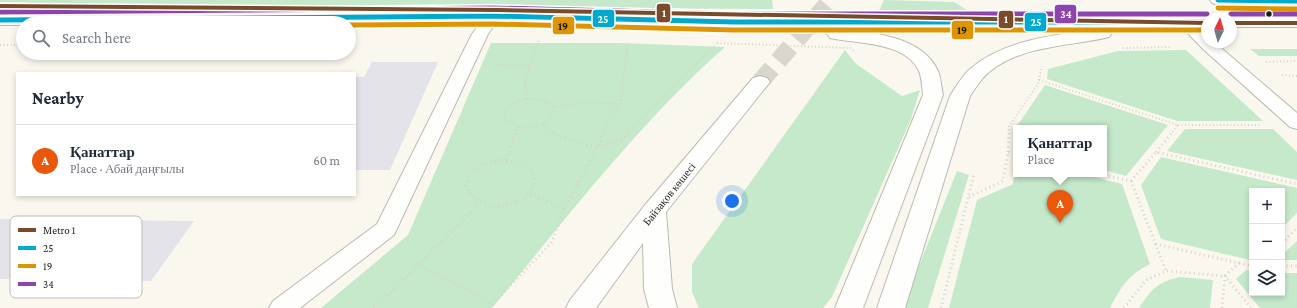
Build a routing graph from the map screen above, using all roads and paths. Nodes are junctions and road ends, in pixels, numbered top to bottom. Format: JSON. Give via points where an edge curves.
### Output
{"nodes":[{"id":1,"x":1218,"y":0,"type":"edge"},
{"id":2,"x":1297,"y":1,"type":"edge"},
{"id":3,"x":0,"y":10,"type":"edge"},
{"id":4,"x":59,"y":16,"type":"edge"},
{"id":5,"x":493,"y":16,"type":"junction"},
{"id":6,"x":356,"y":18,"type":"edge"},
{"id":7,"x":0,"y":20,"type":"edge"},
{"id":8,"x":16,"y":20,"type":"edge"},
{"id":9,"x":734,"y":22,"type":"junction"},
{"id":10,"x":1178,"y":22,"type":"junction"},
{"id":11,"x":1201,"y":22,"type":"edge"},
{"id":12,"x":1237,"y":22,"type":"edge"},
{"id":13,"x":1297,"y":22,"type":"edge"},
{"id":14,"x":540,"y":36,"type":"dead end"},
{"id":15,"x":629,"y":39,"type":"dead end"},
{"id":16,"x":0,"y":45,"type":"edge"},
{"id":17,"x":16,"y":45,"type":"edge"},
{"id":18,"x":854,"y":51,"type":"dead end"},
{"id":19,"x":465,"y":64,"type":"junction"},
{"id":20,"x":530,"y":66,"type":"junction"},
{"id":21,"x":1042,"y":66,"type":"dead end"},
{"id":22,"x":1282,"y":75,"type":"dead end"},
{"id":23,"x":1297,"y":76,"type":"edge"},
{"id":24,"x":1039,"y":80,"type":"junction"},
{"id":25,"x":760,"y":82,"type":"tunnel mouth"},
{"id":26,"x":526,"y":99,"type":"junction"},
{"id":27,"x":620,"y":104,"type":"junction"},
{"id":28,"x":553,"y":107,"type":"junction"},
{"id":29,"x":1297,"y":123,"type":"edge"},
{"id":30,"x":543,"y":125,"type":"junction"},
{"id":31,"x":1178,"y":125,"type":"junction"},
{"id":32,"x":1268,"y":125,"type":"dead end"},
{"id":33,"x":517,"y":127,"type":"junction"},
{"id":34,"x":598,"y":148,"type":"junction"},
{"id":35,"x":1008,"y":152,"type":"junction"},
{"id":36,"x":1156,"y":152,"type":"junction"},
{"id":37,"x":1013,"y":153,"type":"edge"},
{"id":38,"x":506,"y":160,"type":"junction"},
{"id":39,"x":974,"y":174,"type":"dead end"},
{"id":40,"x":1107,"y":176,"type":"edge"},
{"id":41,"x":1131,"y":181,"type":"junction"},
{"id":42,"x":1297,"y":184,"type":"edge"},
{"id":43,"x":528,"y":194,"type":"junction"},
{"id":44,"x":969,"y":197,"type":"junction"},
{"id":45,"x":480,"y":204,"type":"junction"},
{"id":46,"x":564,"y":209,"type":"junction"},
{"id":47,"x":654,"y":211,"type":"junction"},
{"id":48,"x":1297,"y":228,"type":"edge"},
{"id":49,"x":1285,"y":240,"type":"edge"},
{"id":50,"x":1155,"y":244,"type":"junction"},
{"id":51,"x":1239,"y":262,"type":"junction"},
{"id":52,"x":418,"y":264,"type":"junction"},
{"id":53,"x":1249,"y":265,"type":"edge"},
{"id":54,"x":1285,"y":266,"type":"edge"},
{"id":55,"x":1297,"y":266,"type":"edge"},
{"id":56,"x":1166,"y":271,"type":"junction"},
{"id":57,"x":1225,"y":276,"type":"junction"},
{"id":58,"x":493,"y":304,"type":"junction"},
{"id":59,"x":282,"y":308,"type":"edge"},
{"id":60,"x":374,"y":308,"type":"edge"},
{"id":61,"x":489,"y":308,"type":"edge"},
{"id":62,"x":580,"y":308,"type":"edge"},
{"id":63,"x":663,"y":308,"type":"edge"},
{"id":64,"x":849,"y":308,"type":"edge"},
{"id":65,"x":891,"y":308,"type":"edge"},
{"id":66,"x":941,"y":308,"type":"edge"},
{"id":67,"x":1124,"y":308,"type":"edge"},
{"id":68,"x":1222,"y":308,"type":"edge"},
{"id":69,"x":1251,"y":308,"type":"edge"}],
"edges":[{"from":1,"to":2,"type":"main road"},
{"from":3,"to":4,"type":"main road"},
{"from":5,"to":6,"type":"main road"},
{"from":5,"to":9,"type":"main road"},
{"from":5,"to":19,"type":"lane","via":[[480,34]]},
{"from":7,"to":8,"type":"main road"},
{"from":9,"to":10,"type":"main road"},
{"from":9,"to":64,"type":"main road","via":[[863,37],[892,43],[912,54],[927,68],[933,95]]},
{"from":10,"to":11,"type":"main road"},
{"from":10,"to":29,"type":"lane"},
{"from":10,"to":65,"type":"main road","via":[[1041,43],[997,58],[976,74],[960,96]]},
{"from":12,"to":13,"type":"main road"},
{"from":14,"to":20,"type":"path"},
{"from":15,"to":27,"type":"path"},
{"from":16,"to":17,"type":"path"},
{"from":18,"to":34,"type":"path","bridge":true,"via":[[850,48],[717,43],[623,138]]},
{"from":19,"to":20,"type":"path"},
{"from":19,"to":59,"type":"lane","via":[[386,229]]},
{"from":20,"to":26,"type":"path","via":[[525,81]]},
{"from":21,"to":24,"type":"path"},
{"from":22,"to":23,"type":"path"},
{"from":24,"to":31,"type":"path"},
{"from":24,"to":35,"type":"path","via":[[1009,126]]},
{"from":25,"to":47,"type":"main road","name":"Байзақов көшесі"},
{"from":26,"to":28,"type":"path","via":[[542,100]]},
{"from":26,"to":33,"type":"path","via":[[512,104],[504,112],[506,121]]},
{"from":27,"to":28,"type":"path","via":[[587,102]]},
{"from":27,"to":34,"type":"path","via":[[609,118]]},
{"from":28,"to":30,"type":"path","via":[[553,116]]},
{"from":30,"to":33,"type":"path"},
{"from":30,"to":34,"type":"path","via":[[558,137]]},
{"from":31,"to":32,"type":"path"},
{"from":31,"to":36,"type":"path"},
{"from":33,"to":38,"type":"path"},
{"from":34,"to":46,"type":"path"},
{"from":35,"to":37,"type":"path"},
{"from":35,"to":44,"type":"path","via":[[1003,181]]},
{"from":36,"to":41,"type":"path"},
{"from":36,"to":42,"type":"path"},
{"from":38,"to":43,"type":"path","via":[[522,163],[530,167],[535,174],[536,181]]},
{"from":38,"to":45,"type":"path","via":[[481,166],[467,178],[467,193]]},
{"from":39,"to":44,"type":"path"},
{"from":40,"to":41,"type":"path"},
{"from":41,"to":50,"type":"path"},
{"from":43,"to":45,"type":"path","via":[[516,202],[504,205]]},
{"from":43,"to":46,"type":"path"},
{"from":44,"to":66,"type":"path"},
{"from":45,"to":52,"type":"path"},
{"from":46,"to":58,"type":"path","via":[[552,242]]},
{"from":47,"to":62,"type":"main road","name":"Байзақов көшесі"},
{"from":47,"to":63,"type":"main road","via":[[658,289]]},
{"from":48,"to":49,"type":"path"},
{"from":50,"to":51,"type":"path"},
{"from":50,"to":56,"type":"path"},
{"from":51,"to":53,"type":"path"},
{"from":51,"to":57,"type":"path"},
{"from":52,"to":58,"type":"path"},
{"from":52,"to":60,"type":"path"},
{"from":54,"to":55,"type":"path"},
{"from":56,"to":57,"type":"path"},
{"from":56,"to":67,"type":"path","via":[[1146,280]]},
{"from":57,"to":68,"type":"path"},
{"from":57,"to":69,"type":"path"},
{"from":58,"to":61,"type":"path"}]}
